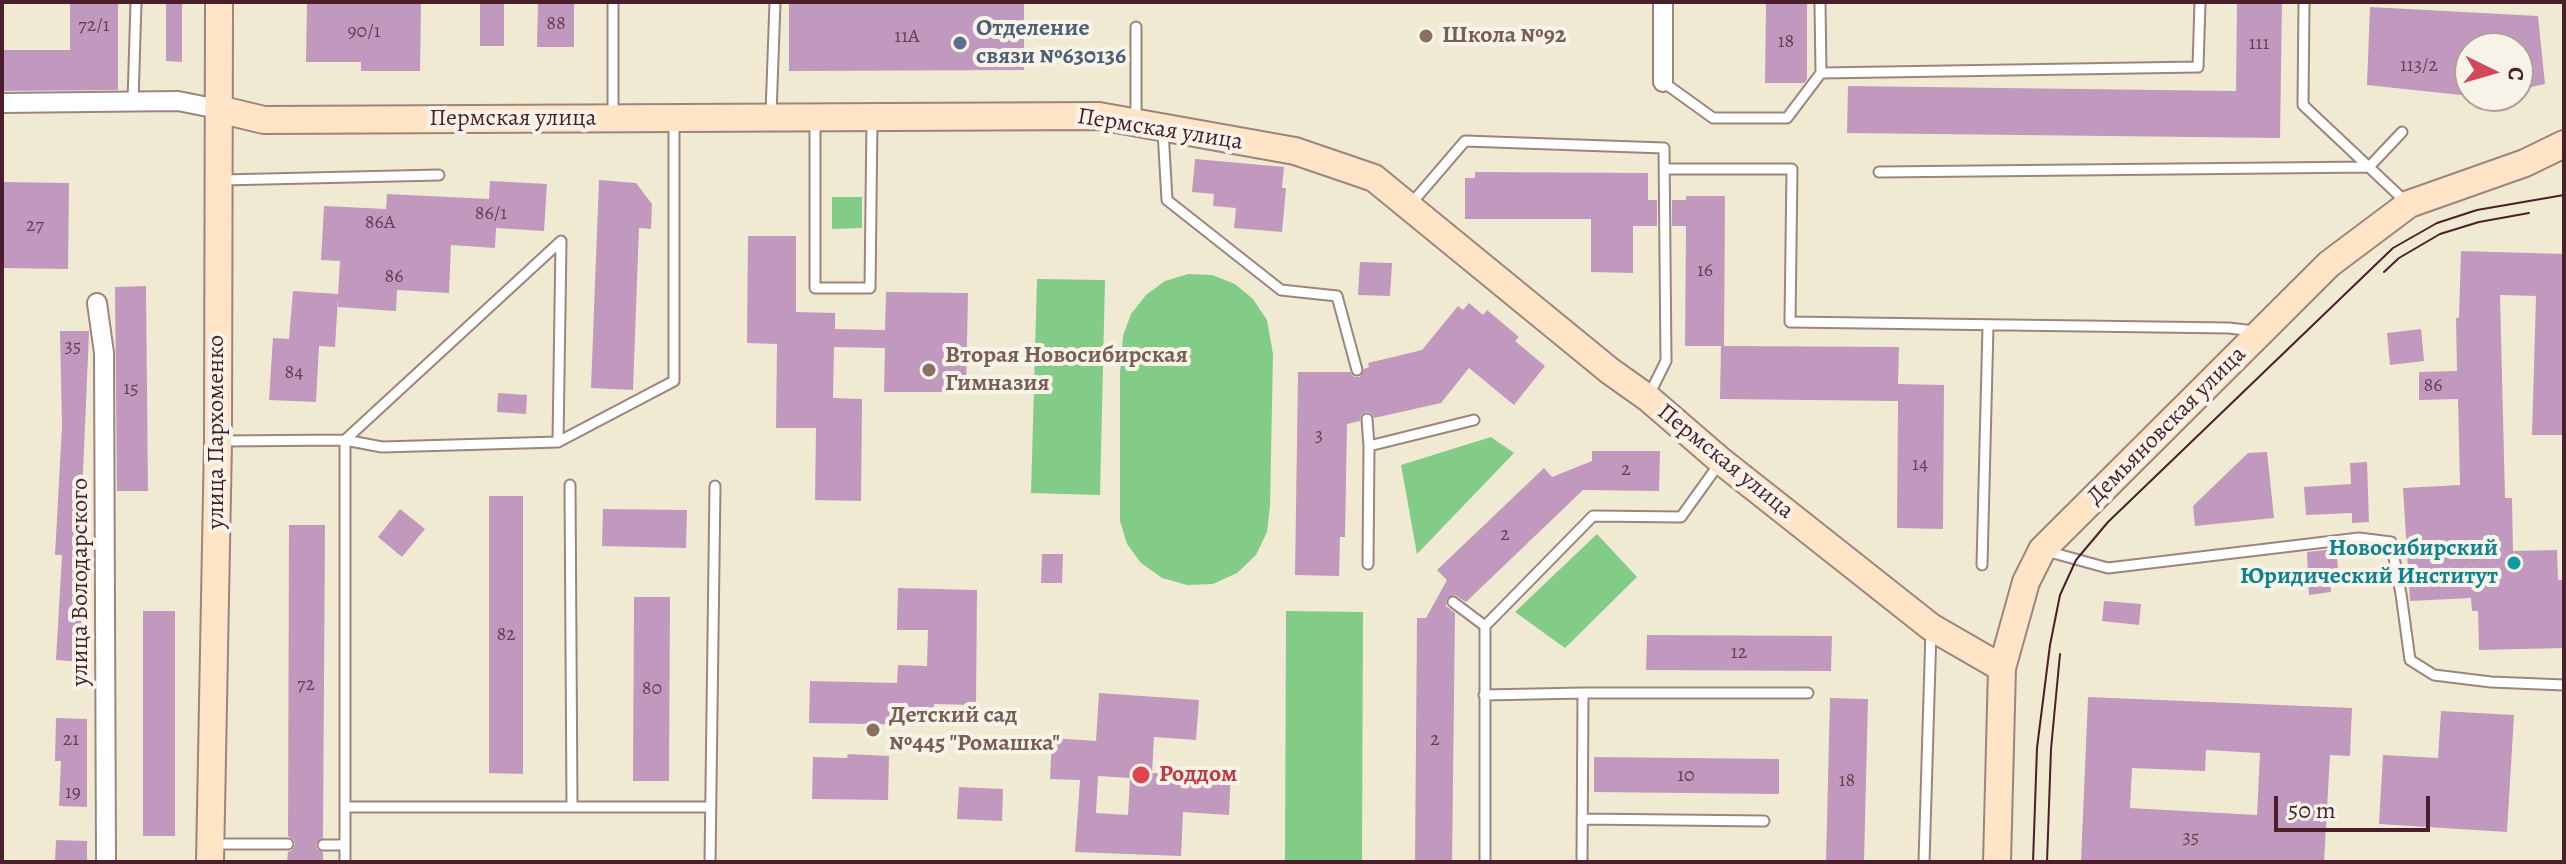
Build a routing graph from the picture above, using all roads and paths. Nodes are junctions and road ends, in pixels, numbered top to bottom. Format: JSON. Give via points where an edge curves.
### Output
{"nodes":[{"id":1,"x":136,"y":2,"type":"edge"},
{"id":2,"x":219,"y":2,"type":"edge"},
{"id":3,"x":613,"y":2,"type":"edge"},
{"id":4,"x":775,"y":2,"type":"edge"},
{"id":5,"x":1663,"y":2,"type":"edge"},
{"id":6,"x":1820,"y":2,"type":"edge"},
{"id":7,"x":2200,"y":2,"type":"edge"},
{"id":8,"x":2304,"y":2,"type":"edge"},
{"id":9,"x":1136,"y":27,"type":"dead end"},
{"id":10,"x":1821,"y":73,"type":"junction"},
{"id":11,"x":1663,"y":82,"type":"joint"},
{"id":12,"x":133,"y":101,"type":"junction"},
{"id":13,"x":2,"y":103,"type":"edge"},
{"id":14,"x":218,"y":109,"type":"junction"},
{"id":15,"x":771,"y":117,"type":"junction"},
{"id":16,"x":815,"y":117,"type":"junction"},
{"id":17,"x":872,"y":117,"type":"junction"},
{"id":18,"x":613,"y":118,"type":"junction"},
{"id":19,"x":674,"y":118,"type":"junction"},
{"id":20,"x":1136,"y":122,"type":"junction"},
{"id":21,"x":1163,"y":127,"type":"junction"},
{"id":22,"x":2402,"y":132,"type":"dead end"},
{"id":23,"x":2564,"y":144,"type":"edge"},
{"id":24,"x":2369,"y":167,"type":"junction"},
{"id":25,"x":1665,"y":169,"type":"junction"},
{"id":26,"x":1879,"y":172,"type":"dead end"},
{"id":27,"x":439,"y":175,"type":"dead end"},
{"id":28,"x":218,"y":180,"type":"junction"},
{"id":29,"x":2409,"y":204,"type":"junction"},
{"id":30,"x":1408,"y":208,"type":"junction"},
{"id":31,"x":97,"y":303,"type":"dead end"},
{"id":32,"x":1988,"y":326,"type":"junction"},
{"id":33,"x":2262,"y":332,"type":"junction"},
{"id":34,"x":1357,"y":370,"type":"dead end"},
{"id":35,"x":1648,"y":398,"type":"junction"},
{"id":36,"x":1367,"y":419,"type":"dead end"},
{"id":37,"x":1474,"y":420,"type":"dead end"},
{"id":38,"x":345,"y":440,"type":"junction"},
{"id":39,"x":218,"y":441,"type":"junction"},
{"id":40,"x":558,"y":442,"type":"junction"},
{"id":41,"x":1369,"y":446,"type":"junction"},
{"id":42,"x":1721,"y":461,"type":"junction"},
{"id":43,"x":570,"y":485,"type":"dead end"},
{"id":44,"x":715,"y":486,"type":"dead end"},
{"id":45,"x":2042,"y":550,"type":"junction"},
{"id":46,"x":1368,"y":564,"type":"dead end"},
{"id":47,"x":1982,"y":565,"type":"dead end"},
{"id":48,"x":1453,"y":602,"type":"dead end"},
{"id":49,"x":1485,"y":626,"type":"junction"},
{"id":50,"x":1931,"y":627,"type":"junction"},
{"id":51,"x":2002,"y":668,"type":"junction"},
{"id":52,"x":2564,"y":685,"type":"edge"},
{"id":53,"x":1583,"y":693,"type":"junction"},
{"id":54,"x":1808,"y":693,"type":"dead end"},
{"id":55,"x":1484,"y":695,"type":"junction"},
{"id":56,"x":345,"y":807,"type":"junction"},
{"id":57,"x":572,"y":807,"type":"junction"},
{"id":58,"x":710,"y":807,"type":"junction"},
{"id":59,"x":1582,"y":819,"type":"junction"},
{"id":60,"x":1764,"y":821,"type":"dead end"},
{"id":61,"x":288,"y":844,"type":"dead end"},
{"id":62,"x":323,"y":845,"type":"dead end"},
{"id":63,"x":345,"y":845,"type":"junction"},
{"id":64,"x":210,"y":853,"type":"edge"},
{"id":65,"x":106,"y":862,"type":"edge"},
{"id":66,"x":345,"y":862,"type":"edge"},
{"id":67,"x":710,"y":862,"type":"edge"},
{"id":68,"x":1485,"y":862,"type":"edge"},
{"id":69,"x":1582,"y":862,"type":"edge"},
{"id":70,"x":1924,"y":862,"type":"edge"},
{"id":71,"x":1997,"y":862,"type":"edge"}],
"edges":[{"from":1,"to":12,"type":"lane"},
{"from":2,"to":14,"type":"street","name":"улица Пархоменко"},
{"from":3,"to":18,"type":"lane"},
{"from":4,"to":15,"type":"lane"},
{"from":5,"to":11,"type":"street"},
{"from":6,"to":10,"type":"lane"},
{"from":7,"to":10,"type":"lane","via":[[2198,67]]},
{"from":8,"to":24,"type":"lane","via":[[2303,105]]},
{"from":9,"to":20,"type":"lane"},
{"from":10,"to":11,"type":"lane","via":[[1787,118],[1713,118]]},
{"from":12,"to":13,"type":"street","name":"Пермская улица"},
{"from":12,"to":14,"type":"street","name":"Пермская улица","via":[[178,101]]},
{"from":14,"to":18,"type":"street","name":"Пермская улица","via":[[264,120]]},
{"from":14,"to":28,"type":"street","name":"улица Пархоменко"},
{"from":15,"to":16,"type":"street","name":"Пермская улица"},
{"from":15,"to":19,"type":"street","name":"Пермская улица"},
{"from":16,"to":17,"type":"street","name":"Пермская улица"},
{"from":16,"to":17,"type":"lane","via":[[815,288],[870,288]]},
{"from":17,"to":20,"type":"street","name":"Пермская улица","via":[[1099,116]]},
{"from":18,"to":19,"type":"street","name":"Пермская улица"},
{"from":19,"to":40,"type":"lane","via":[[674,381]]},
{"from":20,"to":21,"type":"street","name":"Пермская улица"},
{"from":21,"to":30,"type":"street","name":"Пермская улица","via":[[1295,151],[1374,178]]},
{"from":21,"to":34,"type":"lane","via":[[1167,200],[1281,290],[1337,296]]},
{"from":22,"to":24,"type":"lane"},
{"from":23,"to":29,"type":"street","name":"Демьяновская улица"},
{"from":24,"to":26,"type":"lane"},
{"from":24,"to":29,"type":"lane"},
{"from":25,"to":30,"type":"lane","via":[[1664,148],[1465,141]]},
{"from":25,"to":32,"type":"lane","via":[[1792,169],[1790,322]]},
{"from":25,"to":35,"type":"lane","via":[[1666,361]]},
{"from":27,"to":28,"type":"lane"},
{"from":28,"to":39,"type":"street","name":"улица Пархоменко"},
{"from":29,"to":33,"type":"street","name":"Демьяновская улица","via":[[2329,264]]},
{"from":30,"to":35,"type":"street","name":"Пермская улица"},
{"from":31,"to":65,"type":"street","name":"улица Володарского","via":[[104,353]]},
{"from":32,"to":33,"type":"lane"},
{"from":32,"to":47,"type":"lane"},
{"from":33,"to":45,"type":"street","name":"Демьяновская улица"},
{"from":35,"to":42,"type":"street","name":"Пермская улица"},
{"from":36,"to":41,"type":"lane"},
{"from":37,"to":41,"type":"lane"},
{"from":38,"to":39,"type":"lane"},
{"from":38,"to":40,"type":"lane","via":[[382,447]]},
{"from":38,"to":40,"type":"lane","via":[[561,241]]},
{"from":38,"to":56,"type":"lane"},
{"from":39,"to":64,"type":"street","name":"улица Пархоменко"},
{"from":41,"to":46,"type":"lane"},
{"from":42,"to":49,"type":"lane","via":[[1681,517],[1593,516]]},
{"from":42,"to":50,"type":"street","name":"Пермская улица"},
{"from":43,"to":57,"type":"lane"},
{"from":44,"to":58,"type":"lane"},
{"from":45,"to":51,"type":"street","name":"Демьяновская улица","via":[[2026,582]]},
{"from":45,"to":52,"type":"lane","via":[[2108,568],[2359,538],[2391,542],[2410,660],[2434,675]]},
{"from":48,"to":49,"type":"lane"},
{"from":49,"to":55,"type":"lane"},
{"from":50,"to":51,"type":"street","name":"Пермская улица"},
{"from":50,"to":70,"type":"lane"},
{"from":51,"to":71,"type":"street","name":"Демьяновская улица"},
{"from":53,"to":54,"type":"lane"},
{"from":53,"to":55,"type":"lane"},
{"from":53,"to":59,"type":"lane"},
{"from":55,"to":68,"type":"lane"},
{"from":56,"to":57,"type":"lane"},
{"from":56,"to":63,"type":"lane"},
{"from":57,"to":58,"type":"lane"},
{"from":58,"to":67,"type":"lane"},
{"from":59,"to":60,"type":"lane"},
{"from":59,"to":69,"type":"lane"},
{"from":61,"to":64,"type":"lane"},
{"from":62,"to":63,"type":"lane"},
{"from":63,"to":66,"type":"lane"}]}
